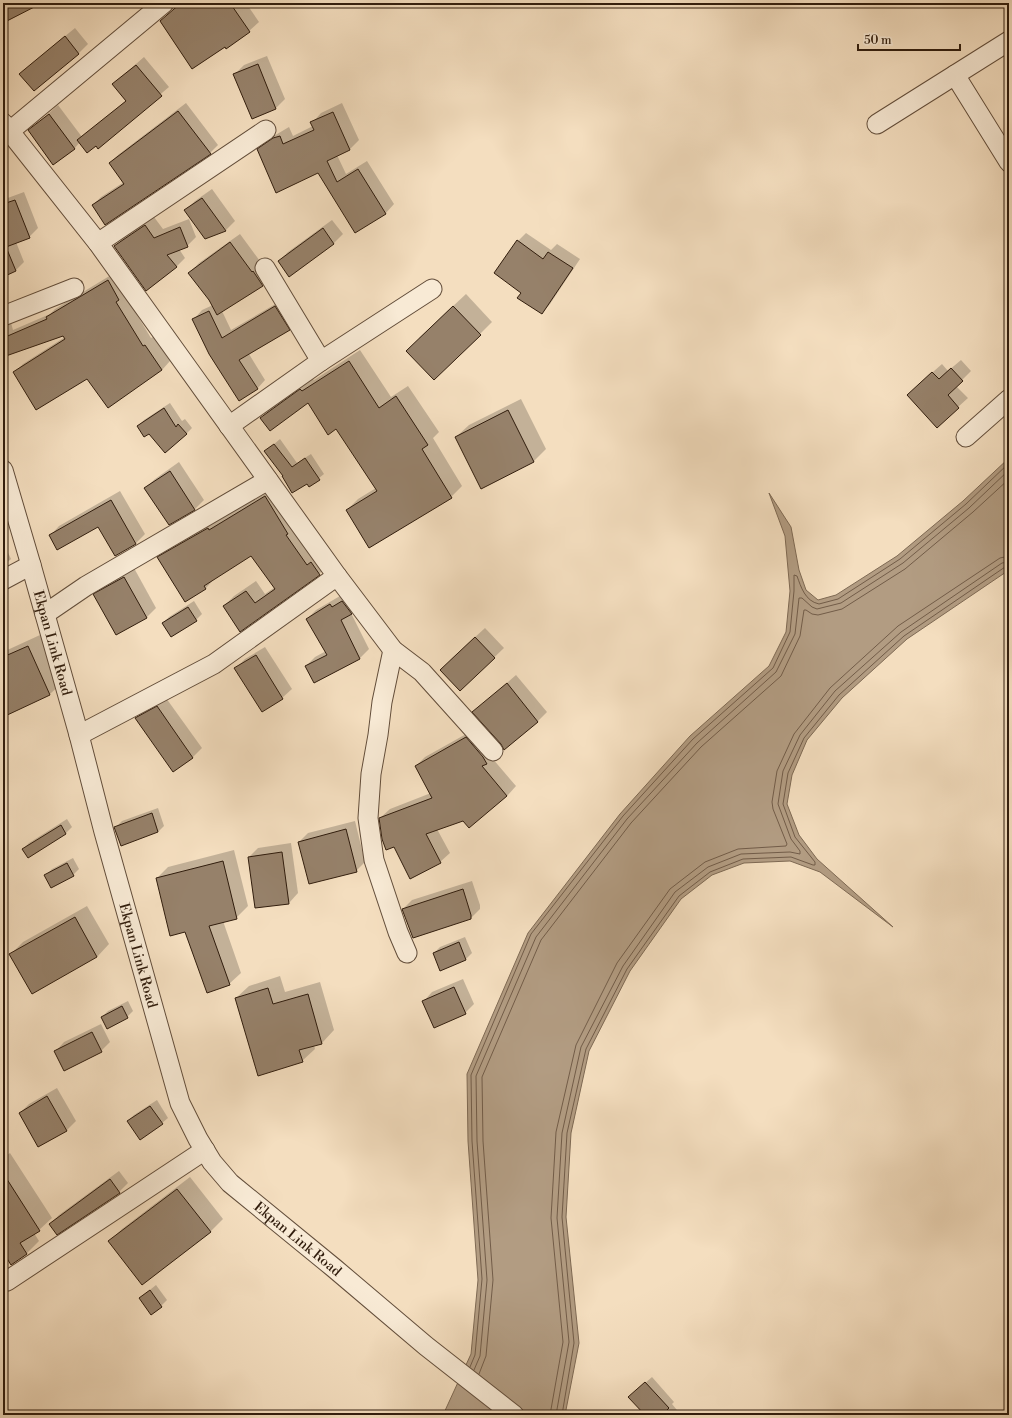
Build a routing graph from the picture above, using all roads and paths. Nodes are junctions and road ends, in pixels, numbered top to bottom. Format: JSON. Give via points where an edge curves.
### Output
{"nodes":[{"id":1,"x":161,"y":4,"type":"edge"},
{"id":2,"x":1009,"y":41,"type":"edge"},
{"id":3,"x":955,"y":75,"type":"junction"},
{"id":4,"x":877,"y":124,"type":"dead end"},
{"id":5,"x":6,"y":127,"type":"edge"},
{"id":6,"x":266,"y":130,"type":"dead end"},
{"id":7,"x":1009,"y":162,"type":"edge"},
{"id":8,"x":98,"y":243,"type":"junction"},
{"id":9,"x":265,"y":268,"type":"dead end"},
{"id":10,"x":74,"y":288,"type":"dead end"},
{"id":11,"x":432,"y":289,"type":"dead end"},
{"id":12,"x":3,"y":316,"type":"edge"},
{"id":13,"x":321,"y":361,"type":"junction"},
{"id":14,"x":1009,"y":399,"type":"edge"},
{"id":15,"x":229,"y":426,"type":"junction"},
{"id":16,"x":966,"y":437,"type":"dead end"},
{"id":17,"x":3,"y":470,"type":"edge"},
{"id":18,"x":268,"y":480,"type":"junction"},
{"id":19,"x":8,"y":506,"type":"edge"},
{"id":20,"x":31,"y":565,"type":"junction"},
{"id":21,"x":337,"y":576,"type":"junction"},
{"id":22,"x":3,"y":580,"type":"edge"},
{"id":23,"x":45,"y":614,"type":"junction"},
{"id":24,"x":393,"y":650,"type":"junction"},
{"id":25,"x":79,"y":734,"type":"junction"},
{"id":26,"x":493,"y":751,"type":"dead end"},
{"id":27,"x":407,"y":953,"type":"dead end"},
{"id":28,"x":205,"y":1150,"type":"junction"},
{"id":29,"x":3,"y":1278,"type":"edge"},
{"id":30,"x":514,"y":1415,"type":"edge"}],
"edges":[{"from":1,"to":5,"type":"street"},
{"from":2,"to":3,"type":"street"},
{"from":3,"to":4,"type":"street"},
{"from":3,"to":7,"type":"street"},
{"from":5,"to":8,"type":"street"},
{"from":6,"to":8,"type":"street"},
{"from":8,"to":15,"type":"street"},
{"from":9,"to":13,"type":"street"},
{"from":10,"to":12,"type":"street"},
{"from":11,"to":13,"type":"street"},
{"from":13,"to":15,"type":"street"},
{"from":14,"to":16,"type":"street"},
{"from":15,"to":18,"type":"street"},
{"from":17,"to":19,"type":"street","name":"Ekpan Link Road"},
{"from":18,"to":21,"type":"street"},
{"from":18,"to":23,"type":"street","via":[[86,586]]},
{"from":19,"to":20,"type":"street","name":"Ekpan Link Road"},
{"from":20,"to":22,"type":"street"},
{"from":20,"to":23,"type":"street","name":"Ekpan Link Road"},
{"from":21,"to":24,"type":"street"},
{"from":21,"to":25,"type":"street","via":[[214,664]]},
{"from":23,"to":25,"type":"street","name":"Ekpan Link Road"},
{"from":24,"to":26,"type":"street","via":[[422,672]]},
{"from":24,"to":27,"type":"street","via":[[371,774],[368,818],[374,860]]},
{"from":25,"to":28,"type":"street","name":"Ekpan Link Road","via":[[180,1103]]},
{"from":28,"to":29,"type":"street","via":[[6,1281]]},
{"from":28,"to":30,"type":"street","name":"Ekpan Link Road","via":[[230,1183],[426,1346]]}]}
